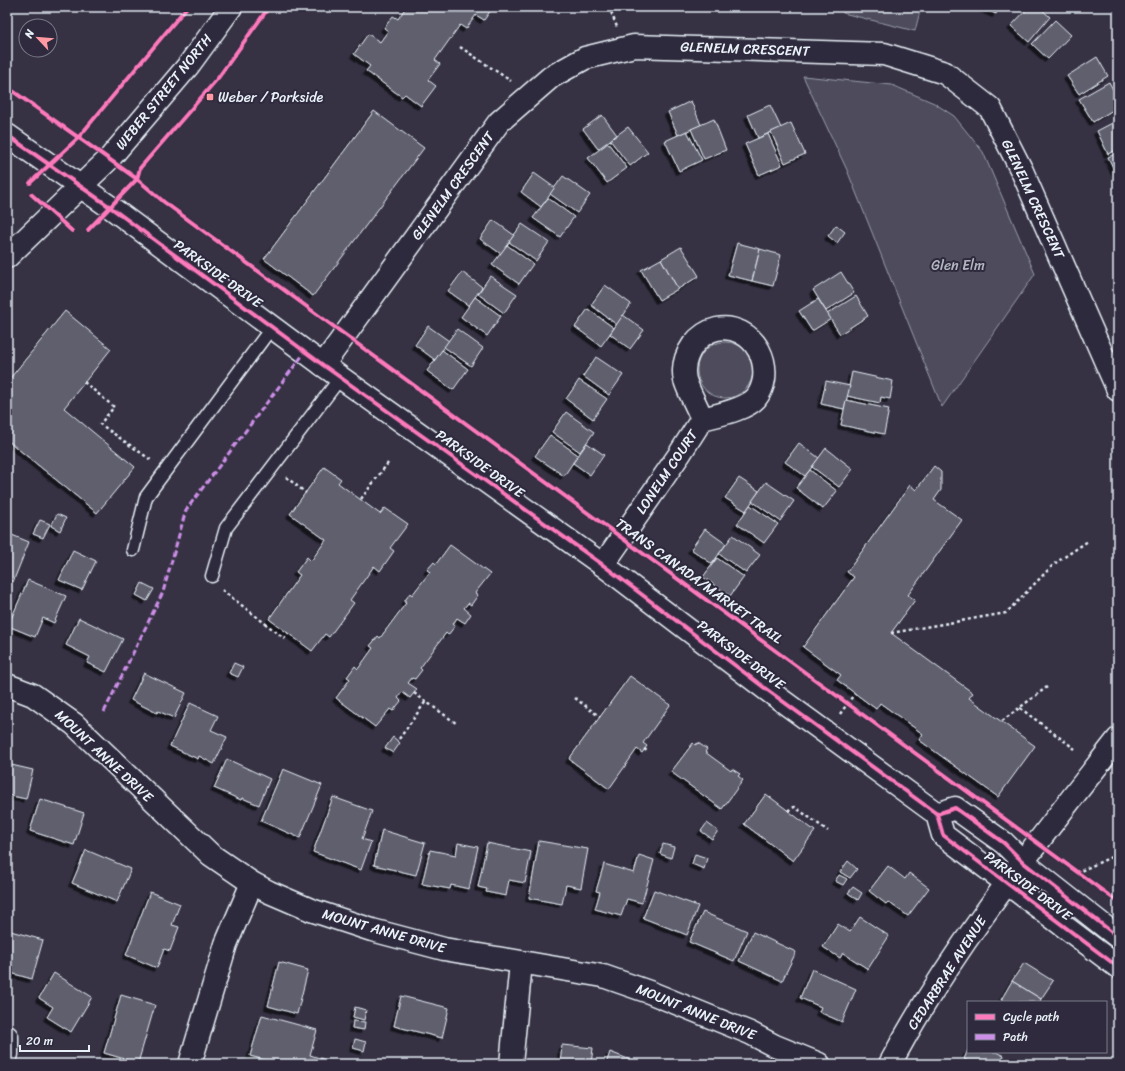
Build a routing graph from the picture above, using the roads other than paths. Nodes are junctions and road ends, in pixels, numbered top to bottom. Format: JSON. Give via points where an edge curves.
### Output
{"nodes":[{"id":1,"x":232,"y":7,"type":"edge"},
{"id":2,"x":7,"y":135,"type":"edge"},
{"id":3,"x":81,"y":187,"type":"junction"},
{"id":4,"x":7,"y":257,"type":"edge"},
{"id":5,"x":272,"y":327,"type":"junction"},
{"id":6,"x":323,"y":364,"type":"junction"},
{"id":7,"x":341,"y":377,"type":"junction"},
{"id":8,"x":1118,"y":390,"type":"edge"},
{"id":9,"x":702,"y":419,"type":"dead end"},
{"id":10,"x":132,"y":550,"type":"dead end"},
{"id":11,"x":604,"y":565,"type":"junction"},
{"id":12,"x":212,"y":576,"type":"road end"},
{"id":13,"x":7,"y":685,"type":"edge"},
{"id":14,"x":1118,"y":739,"type":"edge"},
{"id":15,"x":938,"y":814,"type":"junction"},
{"id":16,"x":1024,"y":862,"type":"junction"},
{"id":17,"x":252,"y":883,"type":"junction"},
{"id":18,"x":1008,"y":884,"type":"junction"},
{"id":19,"x":1118,"y":937,"type":"edge"},
{"id":20,"x":521,"y":963,"type":"junction"},
{"id":21,"x":1118,"y":967,"type":"edge"},
{"id":22,"x":7,"y":1037,"type":"edge"},
{"id":23,"x":7,"y":1054,"type":"edge"},
{"id":24,"x":190,"y":1064,"type":"edge"},
{"id":25,"x":511,"y":1064,"type":"edge"},
{"id":26,"x":819,"y":1064,"type":"edge"},
{"id":27,"x":890,"y":1064,"type":"edge"}],
"edges":[{"from":1,"to":3,"type":"street","name":"WEBER STREET NORTH","via":[[188,66]]},
{"from":2,"to":3,"type":"street","name":"PARKSIDE DRIVE"},
{"from":3,"to":4,"type":"street","name":"WEBER STREET NORTH"},
{"from":3,"to":5,"type":"street","name":"PARKSIDE DRIVE"},
{"from":5,"to":6,"type":"street","name":"PARKSIDE DRIVE"},
{"from":5,"to":10,"type":"lane","via":[[165,469],[143,503]]},
{"from":6,"to":7,"type":"street","name":"PARKSIDE DRIVE"},
{"from":6,"to":8,"type":"street","name":"GLENELM CRESCENT","via":[[499,122],[548,78],[585,58],[634,46],[884,54],[945,73],[990,108],[1022,171]]},
{"from":7,"to":11,"type":"street","name":"PARKSIDE DRIVE"},
{"from":7,"to":12,"type":"lane","via":[[226,528]]},
{"from":9,"to":11,"type":"street","name":"LONELM COURT"},
{"from":11,"to":15,"type":"street","name":"PARKSIDE DRIVE"},
{"from":13,"to":17,"type":"street","name":"MOUNT ANNE DRIVE","via":[[33,695],[74,724],[211,855]]},
{"from":14,"to":16,"type":"street"},
{"from":15,"to":16,"type":"street","name":"PARKSIDE DRIVE","via":[[955,808],[1004,843]]},
{"from":15,"to":18,"type":"street","name":"PARKSIDE DRIVE","via":[[943,835]]},
{"from":16,"to":18,"type":"street"},
{"from":16,"to":19,"type":"street","name":"PARKSIDE DRIVE"},
{"from":17,"to":20,"type":"street","name":"MOUNT ANNE DRIVE","via":[[311,910],[372,930],[444,949]]},
{"from":17,"to":24,"type":"street","via":[[226,944]]},
{"from":18,"to":21,"type":"street","name":"PARKSIDE DRIVE"},
{"from":18,"to":27,"type":"street","name":"CEDARBRAE AVENUE","via":[[944,973]]},
{"from":20,"to":25,"type":"street"},
{"from":20,"to":26,"type":"street","name":"MOUNT ANNE DRIVE","via":[[603,976],[750,1033]]},
{"from":22,"to":23,"type":"street"}]}
